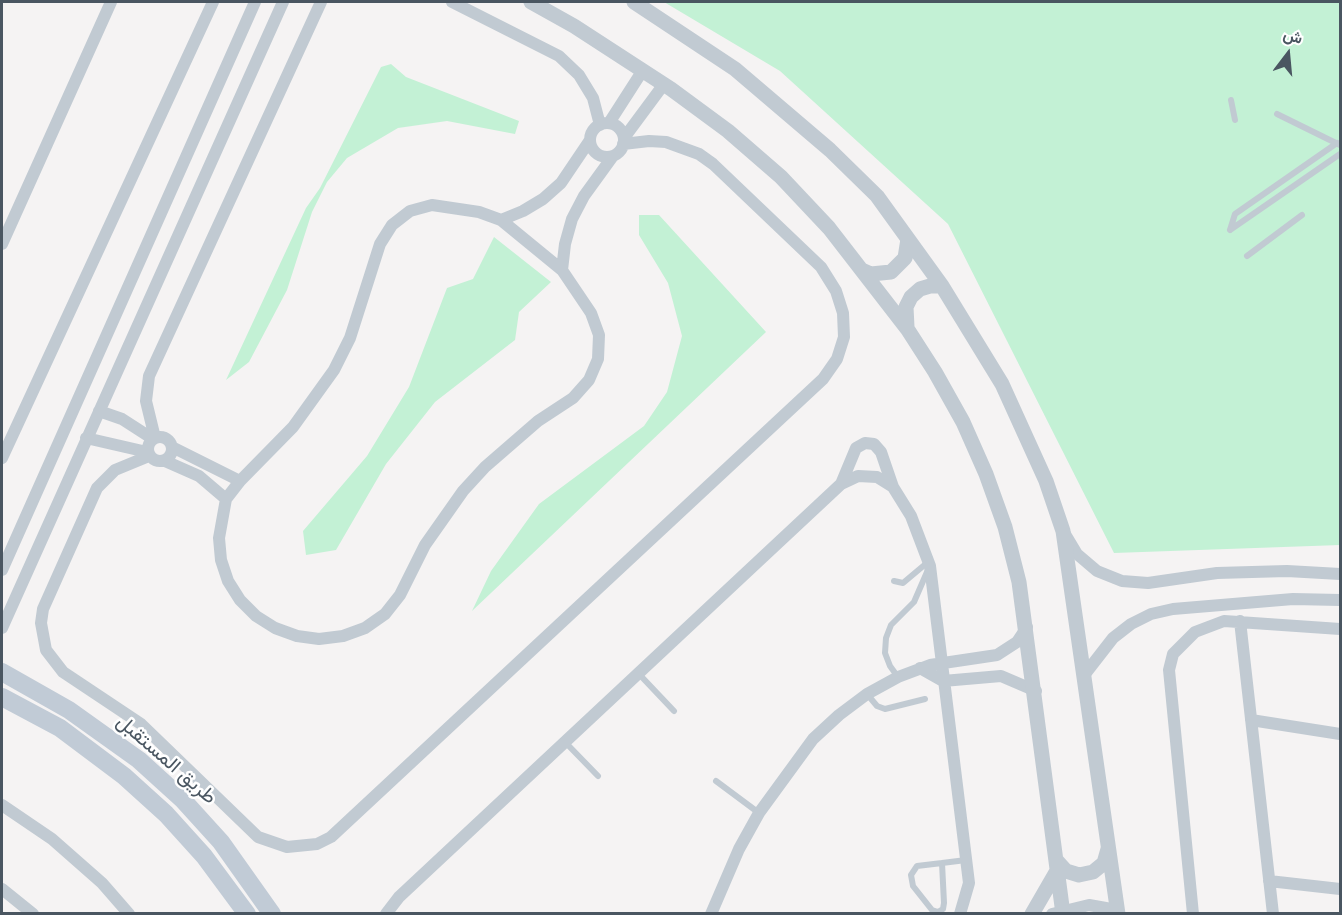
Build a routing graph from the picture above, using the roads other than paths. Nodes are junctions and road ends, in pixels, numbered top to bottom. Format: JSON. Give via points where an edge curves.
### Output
{"nodes":[{"id":1,"x":213,"y":2,"type":"edge"},
{"id":2,"x":255,"y":2,"type":"edge"},
{"id":3,"x":283,"y":2,"type":"edge"},
{"id":4,"x":321,"y":2,"type":"edge"},
{"id":5,"x":452,"y":2,"type":"edge"},
{"id":6,"x":531,"y":2,"type":"edge"},
{"id":7,"x":634,"y":2,"type":"edge"},
{"id":8,"x":109,"y":4,"type":"edge"},
{"id":9,"x":643,"y":70,"type":"junction"},
{"id":10,"x":663,"y":84,"type":"junction"},
{"id":11,"x":1231,"y":100,"type":"dead end"},
{"id":12,"x":1277,"y":114,"type":"dead end"},
{"id":13,"x":1235,"y":120,"type":"dead end"},
{"id":14,"x":604,"y":124,"type":"junction"},
{"id":15,"x":590,"y":140,"type":"junction"},
{"id":16,"x":624,"y":141,"type":"junction"},
{"id":17,"x":1339,"y":145,"type":"edge"},
{"id":18,"x":1341,"y":154,"type":"edge"},
{"id":19,"x":613,"y":156,"type":"junction"},
{"id":20,"x":1302,"y":214,"type":"dead end"},
{"id":21,"x":501,"y":220,"type":"junction"},
{"id":22,"x":908,"y":239,"type":"junction"},
{"id":23,"x":2,"y":244,"type":"edge"},
{"id":24,"x":1247,"y":256,"type":"dead end"},
{"id":25,"x":562,"y":270,"type":"junction"},
{"id":26,"x":862,"y":270,"type":"junction"},
{"id":27,"x":942,"y":286,"type":"junction"},
{"id":28,"x":908,"y":330,"type":"junction"},
{"id":29,"x":99,"y":411,"type":"junction"},
{"id":30,"x":86,"y":438,"type":"junction"},
{"id":31,"x":154,"y":438,"type":"junction"},
{"id":32,"x":172,"y":447,"type":"junction"},
{"id":33,"x":148,"y":454,"type":"junction"},
{"id":34,"x":2,"y":458,"type":"edge"},
{"id":35,"x":165,"y":461,"type":"junction"},
{"id":36,"x":240,"y":481,"type":"junction"},
{"id":37,"x":841,"y":484,"type":"junction"},
{"id":38,"x":893,"y":487,"type":"junction"},
{"id":39,"x":226,"y":499,"type":"junction"},
{"id":40,"x":1063,"y":531,"type":"junction"},
{"id":41,"x":929,"y":564,"type":"junction"},
{"id":42,"x":2,"y":570,"type":"edge"},
{"id":43,"x":1341,"y":574,"type":"edge"},
{"id":44,"x":894,"y":581,"type":"dead end"},
{"id":45,"x":1341,"y":600,"type":"edge"},
{"id":46,"x":1240,"y":621,"type":"junction"},
{"id":47,"x":2,"y":627,"type":"edge"},
{"id":48,"x":1027,"y":627,"type":"junction"},
{"id":49,"x":1341,"y":629,"type":"edge"},
{"id":50,"x":941,"y":663,"type":"junction"},
{"id":51,"x":920,"y":668,"type":"junction"},
{"id":52,"x":2,"y":672,"type":"edge"},
{"id":53,"x":638,"y":673,"type":"junction"},
{"id":54,"x":1085,"y":674,"type":"junction"},
{"id":55,"x":898,"y":677,"type":"junction"},
{"id":56,"x":944,"y":681,"type":"junction"},
{"id":57,"x":21,"y":682,"type":"junction"},
{"id":58,"x":1036,"y":691,"type":"junction"},
{"id":59,"x":867,"y":694,"type":"junction"},
{"id":60,"x":7,"y":699,"type":"edge"},
{"id":61,"x":925,"y":699,"type":"dead end"},
{"id":62,"x":674,"y":711,"type":"dead end"},
{"id":63,"x":1251,"y":720,"type":"junction"},
{"id":64,"x":1341,"y":734,"type":"edge"},
{"id":65,"x":565,"y":742,"type":"junction"},
{"id":66,"x":598,"y":776,"type":"dead end"},
{"id":67,"x":716,"y":781,"type":"dead end"},
{"id":68,"x":2,"y":805,"type":"edge"},
{"id":69,"x":759,"y":813,"type":"junction"},
{"id":70,"x":1108,"y":849,"type":"junction"},
{"id":71,"x":966,"y":860,"type":"junction"},
{"id":72,"x":942,"y":863,"type":"junction"},
{"id":73,"x":1058,"y":865,"type":"junction"},
{"id":74,"x":1269,"y":881,"type":"junction"},
{"id":75,"x":2,"y":889,"type":"edge"},
{"id":76,"x":1341,"y":889,"type":"edge"},
{"id":77,"x":1059,"y":912,"type":"edge"},
{"id":78,"x":1117,"y":912,"type":"edge"},
{"id":79,"x":387,"y":913,"type":"edge"},
{"id":80,"x":33,"y":914,"type":"edge"},
{"id":81,"x":129,"y":914,"type":"edge"},
{"id":82,"x":247,"y":914,"type":"edge"},
{"id":83,"x":272,"y":914,"type":"edge"},
{"id":84,"x":711,"y":914,"type":"edge"},
{"id":85,"x":960,"y":914,"type":"edge"},
{"id":86,"x":1032,"y":914,"type":"edge"},
{"id":87,"x":1193,"y":914,"type":"edge"},
{"id":88,"x":1273,"y":914,"type":"edge"}],
"edges":[{"from":1,"to":34,"type":"street"},
{"from":2,"to":42,"type":"street"},
{"from":3,"to":29,"type":"street"},
{"from":4,"to":31,"type":"street","via":[[148,376],[147,414]]},
{"from":5,"to":14,"type":"street","via":[[559,56],[584,82]]},
{"from":6,"to":9,"type":"street"},
{"from":7,"to":22,"type":"street","via":[[735,69],[830,150],[877,196]]},
{"from":8,"to":23,"type":"street"},
{"from":9,"to":10,"type":"street"},
{"from":9,"to":14,"type":"street"},
{"from":10,"to":16,"type":"street"},
{"from":10,"to":26,"type":"street","via":[[728,130],[781,177]]},
{"from":11,"to":13,"type":"lane"},
{"from":12,"to":17,"type":"lane"},
{"from":14,"to":15,"type":"street","via":[[593,131]]},
{"from":14,"to":16,"type":"street","via":[[619,128]]},
{"from":15,"to":19,"type":"street","via":[[595,152]]},
{"from":15,"to":21,"type":"street","via":[[561,183],[523,212]]},
{"from":16,"to":19,"type":"street"},
{"from":16,"to":33,"type":"street","via":[[666,142],[699,154],[814,261],[836,291],[843,314],[844,337],[837,359],[824,379],[331,837],[317,844],[287,847],[258,837],[141,724],[63,672],[46,650],[41,623],[43,609],[97,488],[115,470]]},
{"from":17,"to":18,"type":"lane","via":[[1235,214],[1230,230]]},
{"from":19,"to":25,"type":"street","via":[[572,219]]},
{"from":20,"to":24,"type":"lane"},
{"from":21,"to":25,"type":"street"},
{"from":21,"to":36,"type":"street","via":[[479,212],[432,205],[410,211],[392,225],[380,244],[350,338],[334,370],[292,427]]},
{"from":22,"to":26,"type":"street","via":[[905,258],[891,272],[871,274]]},
{"from":22,"to":27,"type":"street"},
{"from":25,"to":39,"type":"street","via":[[591,313],[599,335],[598,358],[589,380],[573,398],[538,421],[485,467],[463,491],[425,545],[400,595],[385,614],[365,628],[319,639],[275,628],[256,616],[228,581],[221,560],[219,538]]},
{"from":26,"to":28,"type":"street"},
{"from":27,"to":28,"type":"street","via":[[930,286],[911,297],[904,319]]},
{"from":27,"to":40,"type":"street","via":[[1002,384],[1046,481]]},
{"from":28,"to":48,"type":"street","via":[[963,422],[986,474],[1005,527]]},
{"from":29,"to":30,"type":"street"},
{"from":29,"to":31,"type":"street"},
{"from":30,"to":33,"type":"street"},
{"from":30,"to":47,"type":"street"},
{"from":31,"to":32,"type":"street","via":[[167,439]]},
{"from":31,"to":33,"type":"street"},
{"from":32,"to":35,"type":"street"},
{"from":32,"to":36,"type":"street"},
{"from":33,"to":35,"type":"street","via":[[156,461]]},
{"from":35,"to":39,"type":"street","via":[[198,476]]},
{"from":36,"to":39,"type":"street"},
{"from":37,"to":38,"type":"street","via":[[858,476],[877,477]]},
{"from":37,"to":38,"type":"street","via":[[856,448],[865,443],[873,444],[881,452]]},
{"from":37,"to":53,"type":"street"},
{"from":38,"to":41,"type":"street","via":[[911,516]]},
{"from":40,"to":43,"type":"street","via":[[1077,554],[1097,571],[1122,581],[1148,583],[1217,573]]},
{"from":40,"to":54,"type":"street"},
{"from":41,"to":44,"type":"lane","via":[[903,583]]},
{"from":41,"to":50,"type":"street"},
{"from":41,"to":55,"type":"lane","via":[[914,602],[891,625],[886,638],[888,659]]},
{"from":45,"to":54,"type":"street","via":[[1293,599],[1151,614],[1113,638]]},
{"from":46,"to":49,"type":"street"},
{"from":46,"to":63,"type":"street"},
{"from":46,"to":87,"type":"street","via":[[1209,625],[1195,632],[1173,654],[1169,670]]},
{"from":48,"to":50,"type":"street","via":[[1017,642],[997,655]]},
{"from":48,"to":58,"type":"street"},
{"from":50,"to":51,"type":"street"},
{"from":50,"to":56,"type":"street"},
{"from":51,"to":55,"type":"street"},
{"from":51,"to":56,"type":"street"},
{"from":52,"to":57,"type":"main road","name":"طريق المستقبل"},
{"from":53,"to":62,"type":"lane"},
{"from":53,"to":65,"type":"street"},
{"from":54,"to":70,"type":"street"},
{"from":55,"to":59,"type":"street"},
{"from":56,"to":58,"type":"street","via":[[1001,676]]},
{"from":56,"to":71,"type":"street"},
{"from":57,"to":60,"type":"main road","via":[[10,689]]},
{"from":57,"to":83,"type":"main road","name":"طريق المستقبل","via":[[92,725],[182,799],[221,842]]},
{"from":58,"to":73,"type":"street"},
{"from":59,"to":61,"type":"lane","via":[[877,706],[885,708]]},
{"from":59,"to":69,"type":"street","via":[[813,740]]},
{"from":60,"to":82,"type":"main road","name":"طريق المستقبل","via":[[60,728],[124,776],[204,856]]},
{"from":63,"to":64,"type":"street"},
{"from":63,"to":74,"type":"street"},
{"from":65,"to":66,"type":"lane"},
{"from":65,"to":79,"type":"street"},
{"from":67,"to":69,"type":"lane"},
{"from":68,"to":81,"type":"street","via":[[52,839],[102,882]]},
{"from":69,"to":84,"type":"street"},
{"from":70,"to":73,"type":"street","via":[[1104,862],[1093,872],[1079,875]]},
{"from":70,"to":78,"type":"street"},
{"from":71,"to":72,"type":"lane"},
{"from":71,"to":85,"type":"street","via":[[969,883]]},
{"from":72,"to":72,"type":"lane","via":[[917,866],[911,875],[913,886],[938,912],[944,903]]},
{"from":73,"to":77,"type":"street"},
{"from":73,"to":86,"type":"street"},
{"from":74,"to":76,"type":"street"},
{"from":74,"to":88,"type":"street"},
{"from":75,"to":80,"type":"street"},
{"from":77,"to":78,"type":"street","via":[[1089,905]]}]}
